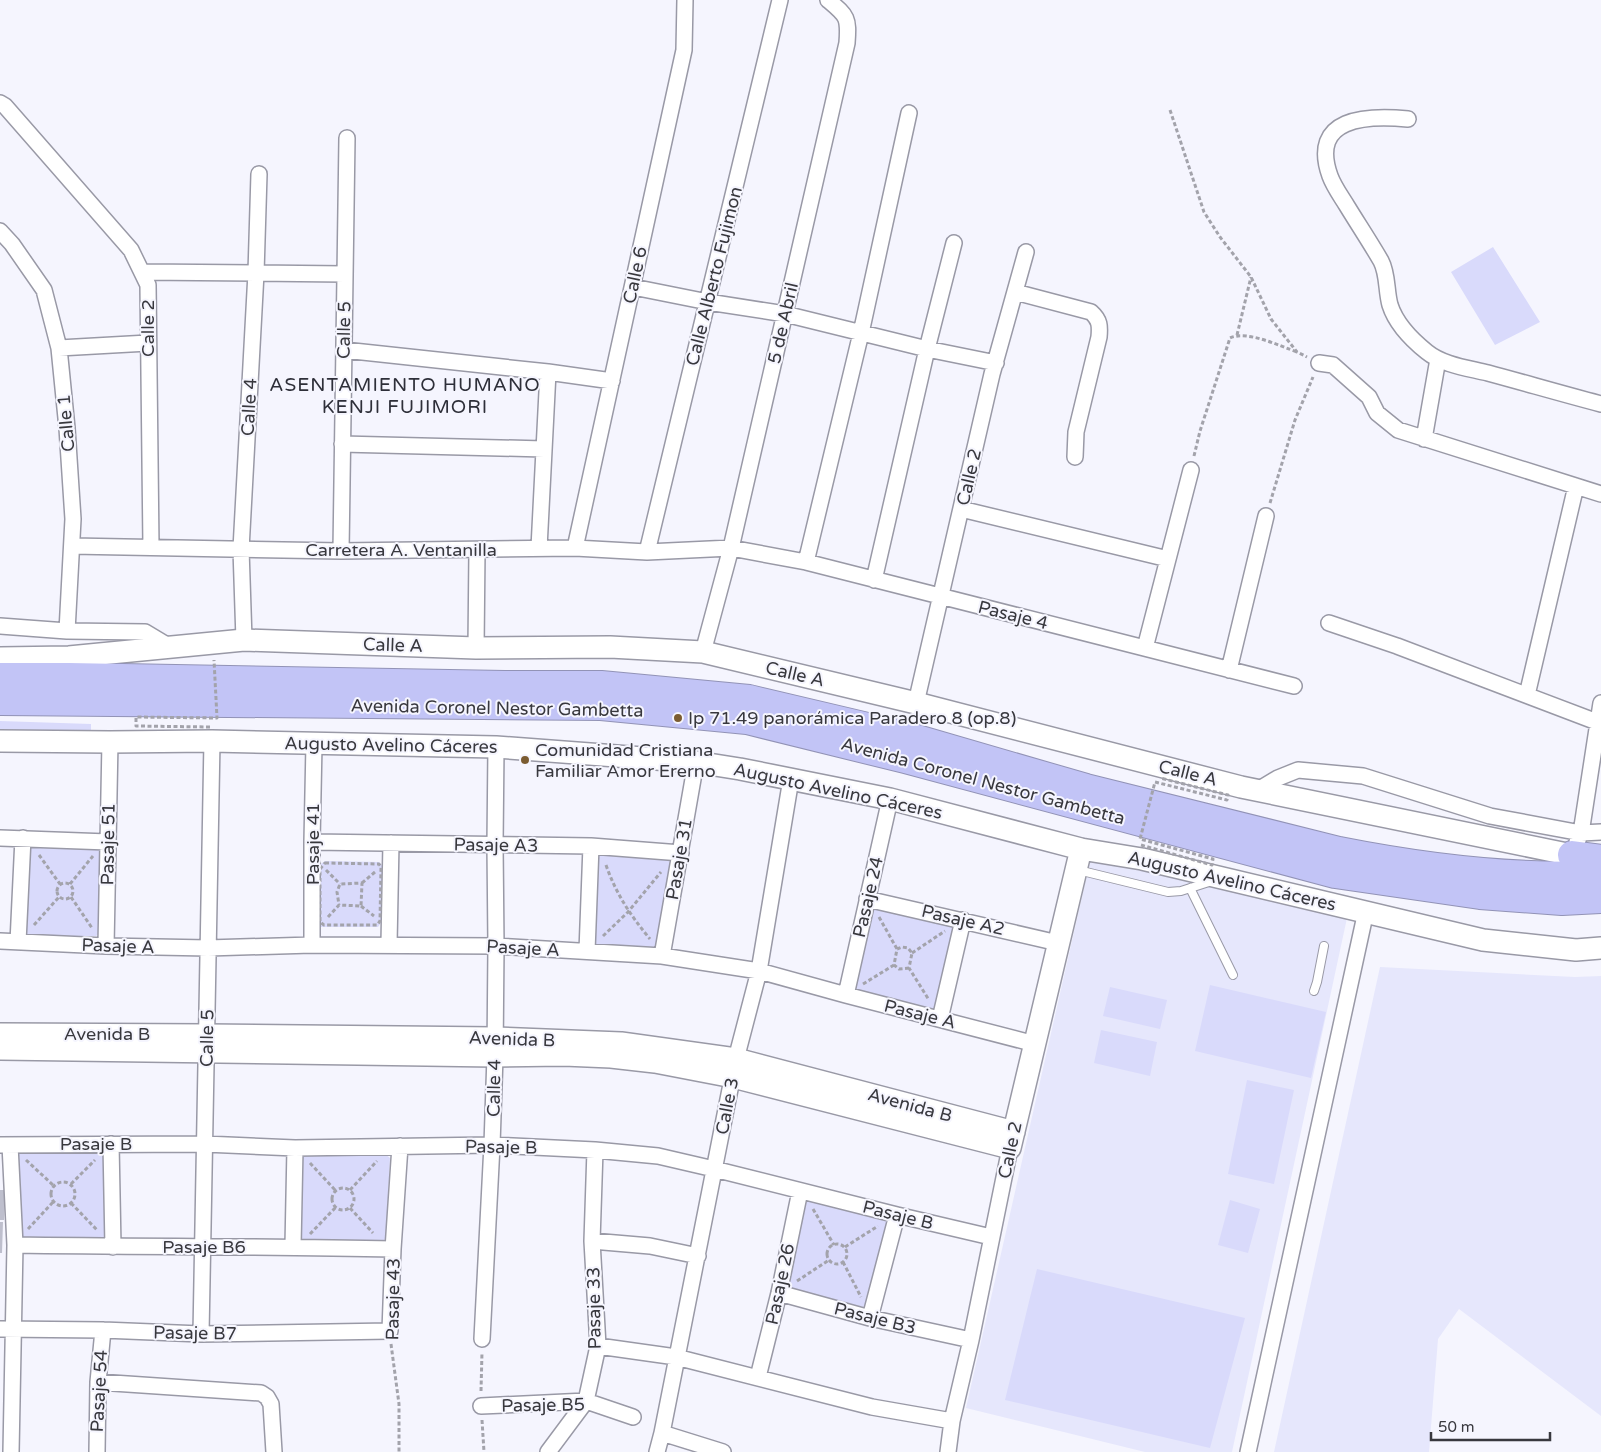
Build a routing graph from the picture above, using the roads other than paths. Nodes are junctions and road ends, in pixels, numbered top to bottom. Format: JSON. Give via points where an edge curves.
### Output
{"nodes":[{"id":1,"x":685,"y":0,"type":"edge"},
{"id":2,"x":780,"y":0,"type":"edge"},
{"id":3,"x":828,"y":0,"type":"edge"},
{"id":4,"x":0,"y":103,"type":"edge"},
{"id":5,"x":909,"y":114,"type":"dead end"},
{"id":6,"x":1408,"y":119,"type":"dead end"},
{"id":7,"x":347,"y":138,"type":"dead end"},
{"id":8,"x":259,"y":174,"type":"dead end"},
{"id":9,"x":0,"y":231,"type":"edge"},
{"id":10,"x":954,"y":243,"type":"dead end"},
{"id":11,"x":1026,"y":252,"type":"dead end"},
{"id":12,"x":142,"y":272,"type":"junction"},
{"id":13,"x":256,"y":273,"type":"junction"},
{"id":14,"x":345,"y":274,"type":"junction"},
{"id":15,"x":633,"y":287,"type":"junction"},
{"id":16,"x":1015,"y":292,"type":"junction"},
{"id":17,"x":708,"y":302,"type":"junction"},
{"id":18,"x":785,"y":314,"type":"junction"},
{"id":19,"x":861,"y":333,"type":"junction"},
{"id":20,"x":148,"y":343,"type":"junction"},
{"id":21,"x":59,"y":348,"type":"junction"},
{"id":22,"x":927,"y":349,"type":"junction"},
{"id":23,"x":344,"y":350,"type":"junction"},
{"id":24,"x":1438,"y":360,"type":"junction"},
{"id":25,"x":996,"y":363,"type":"junction"},
{"id":26,"x":1319,"y":363,"type":"road end"},
{"id":27,"x":548,"y":372,"type":"junction"},
{"id":28,"x":612,"y":381,"type":"junction"},
{"id":29,"x":1601,"y":404,"type":"edge"},
{"id":30,"x":1424,"y":439,"type":"junction"},
{"id":31,"x":342,"y":444,"type":"junction"},
{"id":32,"x":544,"y":449,"type":"junction"},
{"id":33,"x":1075,"y":457,"type":"dead end"},
{"id":34,"x":1191,"y":470,"type":"road end"},
{"id":35,"x":1576,"y":486,"type":"junction"},
{"id":36,"x":1601,"y":494,"type":"edge"},
{"id":37,"x":961,"y":509,"type":"junction"},
{"id":38,"x":1266,"y":516,"type":"road end"},
{"id":39,"x":72,"y":546,"type":"junction"},
{"id":40,"x":151,"y":547,"type":"junction"},
{"id":41,"x":539,"y":548,"type":"junction"},
{"id":42,"x":575,"y":548,"type":"junction"},
{"id":43,"x":731,"y":548,"type":"junction"},
{"id":44,"x":241,"y":549,"type":"junction"},
{"id":45,"x":477,"y":550,"type":"junction"},
{"id":46,"x":341,"y":552,"type":"junction"},
{"id":47,"x":647,"y":552,"type":"junction"},
{"id":48,"x":1168,"y":559,"type":"junction"},
{"id":49,"x":806,"y":562,"type":"junction"},
{"id":50,"x":874,"y":580,"type":"junction"},
{"id":51,"x":941,"y":597,"type":"junction"},
{"id":52,"x":1329,"y":623,"type":"dead end"},
{"id":53,"x":0,"y":626,"type":"edge"},
{"id":54,"x":67,"y":631,"type":"junction"},
{"id":55,"x":244,"y":640,"type":"junction"},
{"id":56,"x":170,"y":647,"type":"junction"},
{"id":57,"x":476,"y":648,"type":"junction"},
{"id":58,"x":1145,"y":648,"type":"junction"},
{"id":59,"x":703,"y":652,"type":"junction"},
{"id":60,"x":0,"y":658,"type":"edge"},
{"id":61,"x":1229,"y":670,"type":"junction"},
{"id":62,"x":0,"y":677,"type":"edge"},
{"id":63,"x":1294,"y":686,"type":"dead end"},
{"id":64,"x":1527,"y":695,"type":"junction"},
{"id":65,"x":0,"y":701,"type":"edge"},
{"id":66,"x":916,"y":703,"type":"junction"},
{"id":67,"x":1601,"y":703,"type":"edge"},
{"id":68,"x":1599,"y":722,"type":"edge"},
{"id":69,"x":211,"y":734,"type":"junction"},
{"id":70,"x":0,"y":741,"type":"edge"},
{"id":71,"x":110,"y":742,"type":"junction"},
{"id":72,"x":314,"y":744,"type":"junction"},
{"id":73,"x":496,"y":747,"type":"junction"},
{"id":74,"x":696,"y":762,"type":"junction"},
{"id":75,"x":791,"y":779,"type":"junction"},
{"id":76,"x":1258,"y":790,"type":"junction"},
{"id":77,"x":890,"y":799,"type":"junction"},
{"id":78,"x":1601,"y":832,"type":"edge"},
{"id":79,"x":0,"y":838,"type":"edge"},
{"id":80,"x":23,"y":838,"type":"junction"},
{"id":81,"x":108,"y":842,"type":"junction"},
{"id":82,"x":312,"y":842,"type":"junction"},
{"id":83,"x":391,"y":843,"type":"junction"},
{"id":84,"x":1577,"y":844,"type":"junction"},
{"id":85,"x":495,"y":845,"type":"junction"},
{"id":86,"x":591,"y":846,"type":"junction"},
{"id":87,"x":681,"y":853,"type":"junction"},
{"id":88,"x":1078,"y":859,"type":"junction"},
{"id":89,"x":1601,"y":859,"type":"edge"},
{"id":90,"x":1601,"y":875,"type":"edge"},
{"id":91,"x":1222,"y":878,"type":"junction"},
{"id":92,"x":1190,"y":888,"type":"junction"},
{"id":93,"x":867,"y":898,"type":"junction"},
{"id":94,"x":1601,"y":900,"type":"edge"},
{"id":95,"x":1366,"y":911,"type":"junction"},
{"id":96,"x":963,"y":920,"type":"junction"},
{"id":97,"x":0,"y":941,"type":"edge"},
{"id":98,"x":18,"y":942,"type":"junction"},
{"id":99,"x":1058,"y":943,"type":"junction"},
{"id":100,"x":312,"y":944,"type":"junction"},
{"id":101,"x":389,"y":944,"type":"junction"},
{"id":102,"x":106,"y":946,"type":"junction"},
{"id":103,"x":496,"y":946,"type":"junction"},
{"id":104,"x":592,"y":946,"type":"junction"},
{"id":105,"x":1324,"y":946,"type":"dead end"},
{"id":106,"x":208,"y":948,"type":"junction"},
{"id":107,"x":1601,"y":948,"type":"edge"},
{"id":108,"x":662,"y":956,"type":"junction"},
{"id":109,"x":759,"y":971,"type":"junction"},
{"id":110,"x":1233,"y":975,"type":"dead end"},
{"id":111,"x":1314,"y":991,"type":"dead end"},
{"id":112,"x":846,"y":996,"type":"junction"},
{"id":113,"x":940,"y":1019,"type":"junction"},
{"id":114,"x":0,"y":1034,"type":"edge"},
{"id":115,"x":207,"y":1043,"type":"junction"},
{"id":116,"x":1035,"y":1044,"type":"junction"},
{"id":117,"x":495,"y":1047,"type":"junction"},
{"id":118,"x":0,"y":1049,"type":"edge"},
{"id":119,"x":734,"y":1068,"type":"junction"},
{"id":120,"x":1012,"y":1140,"type":"junction"},
{"id":121,"x":111,"y":1144,"type":"junction"},
{"id":122,"x":205,"y":1144,"type":"junction"},
{"id":123,"x":5,"y":1145,"type":"edge"},
{"id":124,"x":492,"y":1145,"type":"junction"},
{"id":125,"x":400,"y":1146,"type":"junction"},
{"id":126,"x":595,"y":1150,"type":"junction"},
{"id":127,"x":300,"y":1153,"type":"junction"},
{"id":128,"x":714,"y":1169,"type":"junction"},
{"id":129,"x":800,"y":1191,"type":"junction"},
{"id":130,"x":897,"y":1215,"type":"junction"},
{"id":131,"x":992,"y":1237,"type":"junction"},
{"id":132,"x":18,"y":1240,"type":"junction"},
{"id":133,"x":592,"y":1241,"type":"junction"},
{"id":134,"x":300,"y":1242,"type":"junction"},
{"id":135,"x":113,"y":1247,"type":"junction"},
{"id":136,"x":203,"y":1248,"type":"junction"},
{"id":137,"x":393,"y":1249,"type":"junction"},
{"id":138,"x":698,"y":1256,"type":"junction"},
{"id":139,"x":780,"y":1294,"type":"junction"},
{"id":140,"x":870,"y":1318,"type":"junction"},
{"id":141,"x":7,"y":1329,"type":"edge"},
{"id":142,"x":103,"y":1330,"type":"junction"},
{"id":143,"x":390,"y":1331,"type":"joint"},
{"id":144,"x":201,"y":1334,"type":"junction"},
{"id":145,"x":482,"y":1339,"type":"dead end"},
{"id":146,"x":971,"y":1340,"type":"junction"},
{"id":147,"x":598,"y":1346,"type":"junction"},
{"id":148,"x":676,"y":1357,"type":"junction"},
{"id":149,"x":758,"y":1377,"type":"junction"},
{"id":150,"x":98,"y":1382,"type":"junction"},
{"id":151,"x":586,"y":1401,"type":"junction"},
{"id":152,"x":481,"y":1406,"type":"dead end"},
{"id":153,"x":633,"y":1417,"type":"dead end"},
{"id":154,"x":952,"y":1421,"type":"junction"},
{"id":155,"x":662,"y":1433,"type":"junction"},
{"id":156,"x":11,"y":1452,"type":"edge"},
{"id":157,"x":97,"y":1452,"type":"edge"},
{"id":158,"x":274,"y":1452,"type":"edge"},
{"id":159,"x":548,"y":1452,"type":"edge"},
{"id":160,"x":657,"y":1452,"type":"edge"},
{"id":161,"x":723,"y":1452,"type":"edge"},
{"id":162,"x":948,"y":1452,"type":"edge"},
{"id":163,"x":1248,"y":1452,"type":"edge"}],
"edges":[{"from":1,"to":15,"type":"street","name":"Calle 6","via":[[684,50]]},
{"from":2,"to":17,"type":"street","name":"Calle Alberto Fujimon"},
{"from":3,"to":18,"type":"street","name":"5 de Abril","via":[[845,15],[848,43]]},
{"from":4,"to":12,"type":"street","name":"Calle 2","via":[[131,250]]},
{"from":5,"to":19,"type":"street"},
{"from":6,"to":24,"type":"street","via":[[1377,118],[1348,123],[1332,133],[1325,153],[1335,186],[1382,263],[1390,305],[1400,324]]},
{"from":7,"to":14,"type":"street","name":"Calle 5"},
{"from":8,"to":13,"type":"street","name":"Calle 4"},
{"from":9,"to":21,"type":"street","name":"Calle 1","via":[[44,290]]},
{"from":10,"to":22,"type":"street"},
{"from":11,"to":16,"type":"street","name":"Calle 2"},
{"from":12,"to":13,"type":"street"},
{"from":12,"to":20,"type":"street","name":"Calle 2","via":[[148,285]]},
{"from":13,"to":14,"type":"street"},
{"from":13,"to":44,"type":"street","name":"Calle 4"},
{"from":14,"to":23,"type":"street","name":"Calle 5"},
{"from":15,"to":17,"type":"street"},
{"from":15,"to":28,"type":"street","name":"Calle 6"},
{"from":16,"to":25,"type":"street","name":"Calle 2"},
{"from":16,"to":33,"type":"street","via":[[1091,312],[1100,326],[1076,432]]},
{"from":17,"to":18,"type":"street"},
{"from":17,"to":47,"type":"street","name":"Calle Alberto Fujimon"},
{"from":18,"to":19,"type":"street"},
{"from":18,"to":43,"type":"street","name":"5 de Abril"},
{"from":19,"to":22,"type":"street"},
{"from":19,"to":49,"type":"street"},
{"from":20,"to":21,"type":"street"},
{"from":20,"to":40,"type":"street","name":"Calle 2"},
{"from":21,"to":39,"type":"street","name":"Calle 1","via":[[73,519]]},
{"from":22,"to":25,"type":"street"},
{"from":22,"to":50,"type":"street"},
{"from":23,"to":27,"type":"street"},
{"from":23,"to":31,"type":"street","name":"Calle 5"},
{"from":24,"to":29,"type":"street"},
{"from":24,"to":30,"type":"street"},
{"from":25,"to":37,"type":"street","name":"Calle 2"},
{"from":26,"to":30,"type":"street","via":[[1333,365],[1369,396],[1378,414],[1398,430]]},
{"from":27,"to":28,"type":"street"},
{"from":27,"to":32,"type":"street"},
{"from":28,"to":42,"type":"street","name":"Calle 6"},
{"from":30,"to":35,"type":"street"},
{"from":31,"to":32,"type":"street"},
{"from":31,"to":46,"type":"street","name":"Calle 5"},
{"from":32,"to":41,"type":"street"},
{"from":34,"to":48,"type":"street"},
{"from":35,"to":36,"type":"street"},
{"from":35,"to":64,"type":"street"},
{"from":37,"to":48,"type":"street"},
{"from":37,"to":51,"type":"street","name":"Calle 2"},
{"from":38,"to":61,"type":"street"},
{"from":39,"to":40,"type":"street","name":"Carretera A. Ventanilla"},
{"from":39,"to":54,"type":"street","name":"Calle 1"},
{"from":40,"to":44,"type":"street","name":"Carretera A. Ventanilla"},
{"from":41,"to":42,"type":"street","name":"Carretera A. Ventanilla"},
{"from":41,"to":45,"type":"street","name":"Carretera A. Ventanilla"},
{"from":42,"to":47,"type":"street","name":"Carretera A. Ventanilla"},
{"from":43,"to":47,"type":"street","name":"Carretera A. Ventanilla"},
{"from":43,"to":49,"type":"street","name":"Pasaje 4"},
{"from":43,"to":59,"type":"street","name":"5 de Abril"},
{"from":44,"to":46,"type":"street","name":"Carretera A. Ventanilla"},
{"from":44,"to":55,"type":"street","name":"Calle 4"},
{"from":45,"to":46,"type":"street","name":"Carretera A. Ventanilla"},
{"from":45,"to":57,"type":"street"},
{"from":48,"to":58,"type":"street"},
{"from":49,"to":50,"type":"street","name":"Pasaje 4"},
{"from":50,"to":51,"type":"street","name":"Pasaje 4"},
{"from":51,"to":58,"type":"street","name":"Pasaje 4"},
{"from":51,"to":66,"type":"street","name":"Calle 2"},
{"from":52,"to":64,"type":"street"},
{"from":53,"to":54,"type":"street"},
{"from":54,"to":56,"type":"street","via":[[145,632]]},
{"from":55,"to":56,"type":"street","name":"Calle A"},
{"from":55,"to":57,"type":"street","name":"Calle A"},
{"from":56,"to":60,"type":"street","name":"Calle A","via":[[69,657]]},
{"from":57,"to":59,"type":"street","name":"Calle A","via":[[610,647]]},
{"from":58,"to":61,"type":"street","name":"Pasaje 4"},
{"from":59,"to":66,"type":"street","name":"Calle A"},
{"from":61,"to":63,"type":"street","name":"Pasaje 4"},
{"from":62,"to":90,"type":"highway","name":"Avenida Coronel Nestor Gambetta","via":[[601,686],[749,699],[910,737],[1086,788],[1339,851],[1481,873],[1559,877]]},
{"from":64,"to":68,"type":"street"},
{"from":65,"to":94,"type":"highway","name":"Avenida Coronel Nestor Gambetta","via":[[601,706],[747,720],[1335,874],[1480,895]]},
{"from":66,"to":76,"type":"street","name":"Calle A"},
{"from":67,"to":68,"type":"street"},
{"from":68,"to":84,"type":"street"},
{"from":69,"to":71,"type":"street","name":"Augusto Avelino Cáceres"},
{"from":69,"to":72,"type":"street","name":"Augusto Avelino Cáceres"},
{"from":69,"to":106,"type":"street","name":"Calle 5"},
{"from":70,"to":71,"type":"street","name":"Augusto Avelino Cáceres"},
{"from":71,"to":81,"type":"street","name":"Pasaje 51"},
{"from":72,"to":73,"type":"street","name":"Augusto Avelino Cáceres"},
{"from":72,"to":82,"type":"street","name":"Pasaje 41"},
{"from":73,"to":74,"type":"street","name":"Augusto Avelino Cáceres"},
{"from":73,"to":85,"type":"street","name":"Calle 4"},
{"from":74,"to":75,"type":"street","name":"Augusto Avelino Cáceres"},
{"from":74,"to":87,"type":"street","name":"Pasaje 31"},
{"from":75,"to":77,"type":"street","name":"Augusto Avelino Cáceres"},
{"from":75,"to":109,"type":"street","name":"Calle 3"},
{"from":76,"to":84,"type":"street","name":"Calle A"},
{"from":76,"to":84,"type":"street","via":[[1298,770],[1363,776]]},
{"from":77,"to":88,"type":"street","name":"Augusto Avelino Cáceres"},
{"from":77,"to":93,"type":"street","name":"Pasaje 24"},
{"from":78,"to":84,"type":"street"},
{"from":79,"to":80,"type":"street"},
{"from":80,"to":81,"type":"street"},
{"from":80,"to":98,"type":"street"},
{"from":81,"to":102,"type":"street","name":"Pasaje 51"},
{"from":82,"to":83,"type":"street","name":"Pasaje A3"},
{"from":82,"to":100,"type":"street","name":"Pasaje 41"},
{"from":83,"to":85,"type":"street","name":"Pasaje A3"},
{"from":83,"to":101,"type":"street"},
{"from":84,"to":89,"type":"highway"},
{"from":85,"to":86,"type":"street","name":"Pasaje A3"},
{"from":85,"to":103,"type":"street","name":"Calle 4"},
{"from":86,"to":87,"type":"street","name":"Pasaje A3"},
{"from":86,"to":104,"type":"street"},
{"from":87,"to":108,"type":"street","name":"Pasaje 31"},
{"from":88,"to":91,"type":"street","name":"Augusto Avelino Cáceres","via":[[1142,859]]},
{"from":88,"to":92,"type":"lane","via":[[1168,892]]},
{"from":88,"to":99,"type":"street","name":"Calle 2"},
{"from":91,"to":92,"type":"lane"},
{"from":91,"to":95,"type":"street","name":"Augusto Avelino Cáceres"},
{"from":92,"to":110,"type":"lane"},
{"from":93,"to":96,"type":"street","name":"Pasaje A2"},
{"from":93,"to":112,"type":"street","name":"Pasaje 24"},
{"from":95,"to":107,"type":"street","name":"Augusto Avelino Cáceres","via":[[1483,940],[1576,950]]},
{"from":95,"to":163,"type":"street"},
{"from":96,"to":99,"type":"street","name":"Pasaje A2"},
{"from":96,"to":113,"type":"street"},
{"from":97,"to":98,"type":"street","name":"Pasaje A"},
{"from":98,"to":102,"type":"street","name":"Pasaje A"},
{"from":99,"to":116,"type":"street","name":"Calle 2"},
{"from":100,"to":101,"type":"street","name":"Pasaje A"},
{"from":100,"to":106,"type":"street","name":"Pasaje A"},
{"from":101,"to":103,"type":"street","name":"Pasaje A"},
{"from":102,"to":106,"type":"street","name":"Pasaje A"},
{"from":103,"to":104,"type":"street","name":"Pasaje A"},
{"from":103,"to":117,"type":"street","name":"Calle 4"},
{"from":104,"to":108,"type":"street","name":"Pasaje A"},
{"from":105,"to":111,"type":"lane"},
{"from":106,"to":115,"type":"street","name":"Calle 5"},
{"from":108,"to":109,"type":"street","name":"Pasaje A"},
{"from":109,"to":112,"type":"street","name":"Pasaje A"},
{"from":109,"to":119,"type":"street","name":"Calle 3"},
{"from":112,"to":113,"type":"street","name":"Pasaje A"},
{"from":113,"to":116,"type":"street","name":"Pasaje A"},
{"from":114,"to":115,"type":"street","name":"Avenida B"},
{"from":115,"to":117,"type":"street","name":"Avenida B"},
{"from":115,"to":118,"type":"street","name":"Avenida B"},
{"from":115,"to":122,"type":"street","name":"Calle 5"},
{"from":116,"to":120,"type":"street","name":"Calle 2"},
{"from":117,"to":119,"type":"street","name":"Avenida B","via":[[621,1043]]},
{"from":117,"to":124,"type":"street","name":"Calle 4"},
{"from":119,"to":120,"type":"street","name":"Avenida B"},
{"from":119,"to":128,"type":"street","name":"Calle 3"},
{"from":120,"to":131,"type":"street","name":"Calle 2"},
{"from":121,"to":122,"type":"street","name":"Pasaje B"},
{"from":121,"to":123,"type":"street","name":"Pasaje B"},
{"from":121,"to":135,"type":"street"},
{"from":122,"to":127,"type":"street","name":"Pasaje B"},
{"from":122,"to":136,"type":"street","name":"Calle 5"},
{"from":123,"to":132,"type":"street"},
{"from":124,"to":125,"type":"street","name":"Pasaje B"},
{"from":124,"to":126,"type":"street","name":"Pasaje B"},
{"from":124,"to":145,"type":"street","name":"Calle 4"},
{"from":125,"to":127,"type":"street","name":"Pasaje B"},
{"from":125,"to":137,"type":"street","name":"Pasaje 43"},
{"from":126,"to":128,"type":"street","name":"Pasaje B","via":[[658,1156]]},
{"from":126,"to":133,"type":"street","name":"Pasaje 33"},
{"from":127,"to":134,"type":"street"},
{"from":128,"to":129,"type":"street","name":"Pasaje B"},
{"from":128,"to":138,"type":"street","name":"Calle 3"},
{"from":129,"to":130,"type":"street","name":"Pasaje B"},
{"from":129,"to":139,"type":"street","name":"Pasaje 26"},
{"from":130,"to":131,"type":"street","name":"Pasaje B"},
{"from":130,"to":140,"type":"street"},
{"from":131,"to":146,"type":"street","name":"Calle 2"},
{"from":132,"to":135,"type":"street","name":"Pasaje B6"},
{"from":132,"to":141,"type":"street"},
{"from":133,"to":138,"type":"street","via":[[650,1246]]},
{"from":133,"to":147,"type":"street","name":"Pasaje 33"},
{"from":134,"to":136,"type":"street","name":"Pasaje B6"},
{"from":134,"to":137,"type":"street","name":"Pasaje B6"},
{"from":135,"to":136,"type":"street","name":"Pasaje B6"},
{"from":136,"to":144,"type":"street","name":"Calle 5"},
{"from":137,"to":143,"type":"street","name":"Pasaje 43"},
{"from":138,"to":148,"type":"street","name":"Calle 3"},
{"from":139,"to":140,"type":"street","name":"Pasaje B3"},
{"from":139,"to":149,"type":"street","name":"Pasaje 26"},
{"from":140,"to":146,"type":"street","name":"Pasaje B3"},
{"from":141,"to":142,"type":"street","name":"Pasaje B7"},
{"from":141,"to":156,"type":"street"},
{"from":142,"to":144,"type":"street","name":"Pasaje B7"},
{"from":142,"to":150,"type":"street","name":"Pasaje 54"},
{"from":143,"to":144,"type":"street","name":"Pasaje B7"},
{"from":146,"to":154,"type":"street","name":"Calle 2"},
{"from":147,"to":148,"type":"street"},
{"from":147,"to":151,"type":"street","name":"Pasaje 33"},
{"from":148,"to":149,"type":"street"},
{"from":148,"to":155,"type":"street","name":"Calle 3"},
{"from":149,"to":154,"type":"street","via":[[872,1407]]},
{"from":150,"to":157,"type":"street","name":"Pasaje 54"},
{"from":150,"to":158,"type":"street","via":[[261,1393],[271,1404]]},
{"from":151,"to":152,"type":"street","name":"Pasaje B5"},
{"from":151,"to":153,"type":"street","name":"Pasaje B5"},
{"from":151,"to":159,"type":"street","name":"Pasaje 33"},
{"from":154,"to":162,"type":"street","name":"Calle 2"},
{"from":155,"to":160,"type":"street","name":"Calle 3"},
{"from":155,"to":161,"type":"street"}]}
